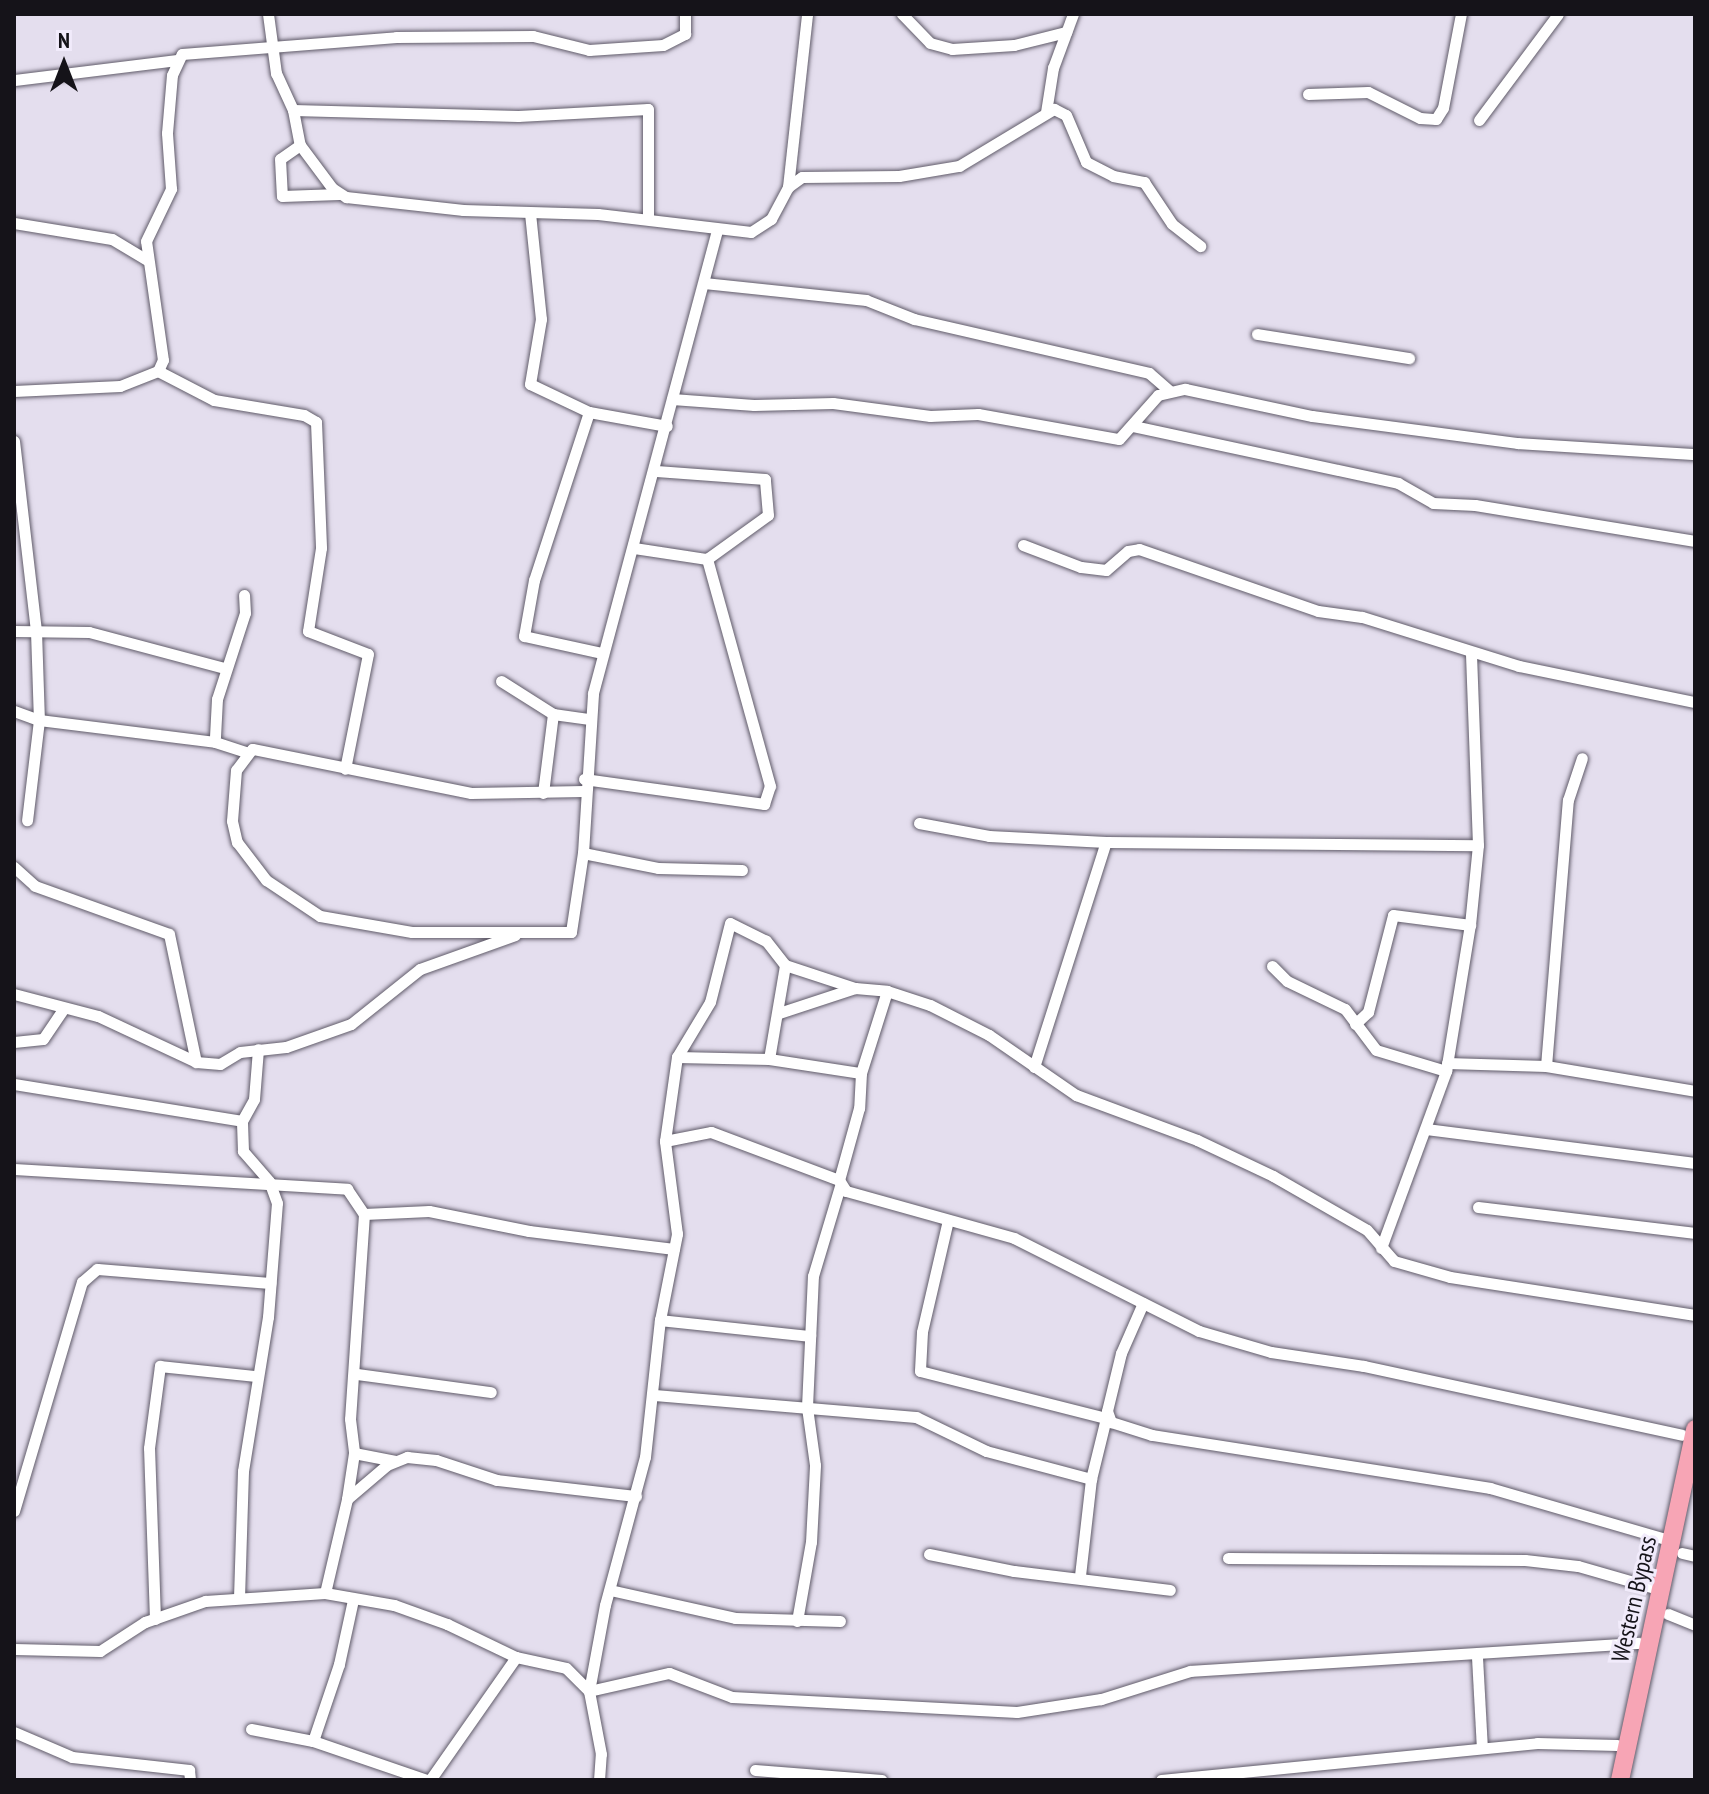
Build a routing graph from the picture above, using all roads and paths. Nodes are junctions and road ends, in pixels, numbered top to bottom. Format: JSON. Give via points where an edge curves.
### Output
{"nodes":[{"id":1,"x":268,"y":14,"type":"edge"},
{"id":2,"x":685,"y":14,"type":"edge"},
{"id":3,"x":807,"y":14,"type":"edge"},
{"id":4,"x":902,"y":14,"type":"edge"},
{"id":5,"x":1073,"y":14,"type":"edge"},
{"id":6,"x":1461,"y":14,"type":"edge"},
{"id":7,"x":1558,"y":14,"type":"edge"},
{"id":8,"x":1066,"y":32,"type":"junction"},
{"id":9,"x":272,"y":44,"type":"junction"},
{"id":10,"x":178,"y":60,"type":"junction"},
{"id":11,"x":14,"y":80,"type":"edge"},
{"id":12,"x":1308,"y":94,"type":"dead end"},
{"id":13,"x":293,"y":110,"type":"junction"},
{"id":14,"x":1046,"y":112,"type":"junction"},
{"id":15,"x":1479,"y":120,"type":"dead end"},
{"id":16,"x":300,"y":145,"type":"junction"},
{"id":17,"x":788,"y":187,"type":"junction"},
{"id":18,"x":339,"y":194,"type":"junction"},
{"id":19,"x":530,"y":213,"type":"junction"},
{"id":20,"x":648,"y":218,"type":"junction"},
{"id":21,"x":14,"y":223,"type":"edge"},
{"id":22,"x":717,"y":229,"type":"junction"},
{"id":23,"x":1200,"y":246,"type":"dead end"},
{"id":24,"x":147,"y":260,"type":"junction"},
{"id":25,"x":704,"y":283,"type":"junction"},
{"id":26,"x":1257,"y":334,"type":"dead end"},
{"id":27,"x":1409,"y":358,"type":"dead end"},
{"id":28,"x":158,"y":371,"type":"junction"},
{"id":29,"x":14,"y":391,"type":"edge"},
{"id":30,"x":1170,"y":391,"type":"junction"},
{"id":31,"x":672,"y":399,"type":"junction"},
{"id":32,"x":589,"y":412,"type":"junction"},
{"id":33,"x":667,"y":426,"type":"junction"},
{"id":34,"x":1133,"y":426,"type":"junction"},
{"id":35,"x":14,"y":441,"type":"edge"},
{"id":36,"x":1695,"y":454,"type":"edge"},
{"id":37,"x":656,"y":471,"type":"junction"},
{"id":38,"x":1695,"y":541,"type":"edge"},
{"id":39,"x":1023,"y":545,"type":"dead end"},
{"id":40,"x":634,"y":548,"type":"junction"},
{"id":41,"x":707,"y":559,"type":"junction"},
{"id":42,"x":244,"y":595,"type":"dead end"},
{"id":43,"x":14,"y":631,"type":"edge"},
{"id":44,"x":36,"y":631,"type":"junction"},
{"id":45,"x":1471,"y":652,"type":"junction"},
{"id":46,"x":601,"y":653,"type":"junction"},
{"id":47,"x":224,"y":668,"type":"junction"},
{"id":48,"x":501,"y":681,"type":"dead end"},
{"id":49,"x":1695,"y":702,"type":"edge"},
{"id":50,"x":14,"y":711,"type":"edge"},
{"id":51,"x":553,"y":714,"type":"junction"},
{"id":52,"x":590,"y":719,"type":"junction"},
{"id":53,"x":39,"y":720,"type":"junction"},
{"id":54,"x":215,"y":737,"type":"dead end"},
{"id":55,"x":245,"y":752,"type":"junction"},
{"id":56,"x":1582,"y":758,"type":"dead end"},
{"id":57,"x":345,"y":769,"type":"junction"},
{"id":58,"x":584,"y":785,"type":"junction"},
{"id":59,"x":543,"y":793,"type":"junction"},
{"id":60,"x":27,"y":820,"type":"dead end"},
{"id":61,"x":919,"y":823,"type":"dead end"},
{"id":62,"x":1106,"y":842,"type":"junction"},
{"id":63,"x":1478,"y":845,"type":"junction"},
{"id":64,"x":583,"y":853,"type":"junction"},
{"id":65,"x":14,"y":867,"type":"edge"},
{"id":66,"x":742,"y":870,"type":"dead end"},
{"id":67,"x":1470,"y":925,"type":"junction"},
{"id":68,"x":516,"y":935,"type":"junction"},
{"id":69,"x":785,"y":965,"type":"junction"},
{"id":70,"x":1272,"y":966,"type":"dead end"},
{"id":71,"x":855,"y":988,"type":"junction"},
{"id":72,"x":887,"y":991,"type":"junction"},
{"id":73,"x":14,"y":994,"type":"edge"},
{"id":74,"x":64,"y":1008,"type":"junction"},
{"id":75,"x":779,"y":1013,"type":"junction"},
{"id":76,"x":1355,"y":1024,"type":"junction"},
{"id":77,"x":14,"y":1042,"type":"edge"},
{"id":78,"x":258,"y":1049,"type":"junction"},
{"id":79,"x":677,"y":1057,"type":"junction"},
{"id":80,"x":769,"y":1059,"type":"junction"},
{"id":81,"x":196,"y":1062,"type":"junction"},
{"id":82,"x":1546,"y":1066,"type":"junction"},
{"id":83,"x":1034,"y":1067,"type":"junction"},
{"id":84,"x":1446,"y":1067,"type":"junction"},
{"id":85,"x":861,"y":1073,"type":"junction"},
{"id":86,"x":14,"y":1084,"type":"edge"},
{"id":87,"x":1695,"y":1091,"type":"edge"},
{"id":88,"x":242,"y":1121,"type":"junction"},
{"id":89,"x":1426,"y":1129,"type":"junction"},
{"id":90,"x":665,"y":1141,"type":"junction"},
{"id":91,"x":1695,"y":1163,"type":"edge"},
{"id":92,"x":14,"y":1169,"type":"edge"},
{"id":93,"x":269,"y":1181,"type":"junction"},
{"id":94,"x":840,"y":1183,"type":"junction"},
{"id":95,"x":1478,"y":1207,"type":"dead end"},
{"id":96,"x":364,"y":1214,"type":"junction"},
{"id":97,"x":948,"y":1220,"type":"junction"},
{"id":98,"x":1695,"y":1233,"type":"edge"},
{"id":99,"x":1381,"y":1248,"type":"junction"},
{"id":100,"x":674,"y":1249,"type":"junction"},
{"id":101,"x":270,"y":1283,"type":"junction"},
{"id":102,"x":1143,"y":1303,"type":"junction"},
{"id":103,"x":1695,"y":1315,"type":"edge"},
{"id":104,"x":660,"y":1320,"type":"junction"},
{"id":105,"x":810,"y":1336,"type":"junction"},
{"id":106,"x":357,"y":1374,"type":"junction"},
{"id":107,"x":255,"y":1376,"type":"junction"},
{"id":108,"x":491,"y":1392,"type":"dead end"},
{"id":109,"x":654,"y":1395,"type":"junction"},
{"id":110,"x":807,"y":1407,"type":"junction"},
{"id":111,"x":1106,"y":1418,"type":"junction"},
{"id":112,"x":1689,"y":1432,"type":"edge"},
{"id":113,"x":354,"y":1453,"type":"junction"},
{"id":114,"x":395,"y":1461,"type":"junction"},
{"id":115,"x":1091,"y":1479,"type":"junction"},
{"id":116,"x":636,"y":1496,"type":"junction"},
{"id":117,"x":347,"y":1499,"type":"junction"},
{"id":118,"x":14,"y":1511,"type":"edge"},
{"id":119,"x":1662,"y":1538,"type":"dead end"},
{"id":120,"x":1682,"y":1553,"type":"dead end"},
{"id":121,"x":929,"y":1554,"type":"dead end"},
{"id":122,"x":1695,"y":1556,"type":"edge"},
{"id":123,"x":1228,"y":1558,"type":"dead end"},
{"id":124,"x":1080,"y":1576,"type":"junction"},
{"id":125,"x":1651,"y":1587,"type":"dead end"},
{"id":126,"x":610,"y":1590,"type":"junction"},
{"id":127,"x":1170,"y":1590,"type":"dead end"},
{"id":128,"x":325,"y":1593,"type":"junction"},
{"id":129,"x":239,"y":1598,"type":"junction"},
{"id":130,"x":353,"y":1600,"type":"junction"},
{"id":131,"x":1668,"y":1614,"type":"dead end"},
{"id":132,"x":155,"y":1619,"type":"junction"},
{"id":133,"x":797,"y":1621,"type":"junction"},
{"id":134,"x":840,"y":1621,"type":"dead end"},
{"id":135,"x":1695,"y":1625,"type":"edge"},
{"id":136,"x":1639,"y":1643,"type":"dead end"},
{"id":137,"x":14,"y":1649,"type":"edge"},
{"id":138,"x":516,"y":1657,"type":"junction"},
{"id":139,"x":1477,"y":1657,"type":"junction"},
{"id":140,"x":589,"y":1691,"type":"junction"},
{"id":141,"x":251,"y":1729,"type":"dead end"},
{"id":142,"x":14,"y":1732,"type":"edge"},
{"id":143,"x":313,"y":1741,"type":"junction"},
{"id":144,"x":1617,"y":1745,"type":"dead end"},
{"id":145,"x":1482,"y":1748,"type":"junction"},
{"id":146,"x":755,"y":1770,"type":"dead end"},
{"id":147,"x":190,"y":1780,"type":"edge"},
{"id":148,"x":429,"y":1780,"type":"edge"},
{"id":149,"x":599,"y":1780,"type":"edge"},
{"id":150,"x":882,"y":1780,"type":"edge"},
{"id":151,"x":1161,"y":1780,"type":"edge"},
{"id":152,"x":1620,"y":1780,"type":"edge"}],
"edges":[{"from":1,"to":9,"type":"street"},
{"from":2,"to":9,"type":"street","via":[[685,34],[663,45],[589,50],[533,36]]},
{"from":3,"to":17,"type":"street"},
{"from":4,"to":8,"type":"street","via":[[930,43],[952,49],[1014,45]]},
{"from":5,"to":8,"type":"street"},
{"from":6,"to":12,"type":"street","via":[[1443,108],[1436,119],[1420,118],[1368,92]]},
{"from":7,"to":15,"type":"street"},
{"from":8,"to":14,"type":"street"},
{"from":9,"to":10,"type":"street","via":[[188,51]]},
{"from":9,"to":13,"type":"street","via":[[281,90]]},
{"from":10,"to":11,"type":"street"},
{"from":10,"to":24,"type":"street","via":[[167,133],[171,189],[149,229]]},
{"from":13,"to":16,"type":"street"},
{"from":13,"to":20,"type":"street","via":[[518,116],[648,109]]},
{"from":14,"to":17,"type":"street","via":[[959,166],[899,176],[818,174]]},
{"from":14,"to":23,"type":"street","via":[[1066,115],[1086,162],[1113,176],[1144,182],[1172,224]]},
{"from":16,"to":18,"type":"street"},
{"from":16,"to":18,"type":"street","via":[[280,159],[282,196]]},
{"from":17,"to":22,"type":"street","via":[[761,228]]},
{"from":18,"to":19,"type":"street"},
{"from":19,"to":20,"type":"street"},
{"from":19,"to":32,"type":"street","via":[[541,319],[530,384]]},
{"from":20,"to":22,"type":"street"},
{"from":21,"to":24,"type":"street","via":[[112,239]]},
{"from":22,"to":25,"type":"street"},
{"from":24,"to":28,"type":"street","via":[[163,360]]},
{"from":25,"to":30,"type":"street","via":[[866,300],[914,319],[1149,373]]},
{"from":25,"to":31,"type":"street"},
{"from":26,"to":27,"type":"street"},
{"from":28,"to":29,"type":"street","via":[[120,386]]},
{"from":28,"to":57,"type":"street","via":[[214,400],[304,415],[316,422],[321,548],[308,631],[368,654]]},
{"from":30,"to":34,"type":"street","via":[[1158,395]]},
{"from":30,"to":36,"type":"street","via":[[1518,443]]},
{"from":31,"to":33,"type":"street"},
{"from":31,"to":34,"type":"street","via":[[833,403],[930,416],[978,414],[1119,439]]},
{"from":32,"to":33,"type":"street"},
{"from":32,"to":46,"type":"street","via":[[534,580],[524,636]]},
{"from":33,"to":37,"type":"street"},
{"from":34,"to":38,"type":"street","via":[[1398,483],[1433,503],[1475,505]]},
{"from":35,"to":44,"type":"street"},
{"from":37,"to":40,"type":"street"},
{"from":37,"to":41,"type":"street","via":[[765,479],[768,515]]},
{"from":39,"to":45,"type":"street","via":[[1081,567],[1106,570],[1128,551],[1139,549],[1318,611],[1362,617]]},
{"from":40,"to":41,"type":"street"},
{"from":40,"to":46,"type":"street"},
{"from":41,"to":58,"type":"street","via":[[770,786],[764,804]]},
{"from":42,"to":47,"type":"street","via":[[245,613]]},
{"from":43,"to":44,"type":"street"},
{"from":44,"to":47,"type":"street","via":[[89,632]]},
{"from":44,"to":53,"type":"street"},
{"from":45,"to":49,"type":"street"},
{"from":45,"to":63,"type":"street"},
{"from":46,"to":52,"type":"street"},
{"from":47,"to":54,"type":"street"},
{"from":48,"to":51,"type":"street"},
{"from":50,"to":53,"type":"street"},
{"from":51,"to":52,"type":"street"},
{"from":51,"to":59,"type":"street"},
{"from":52,"to":58,"type":"street"},
{"from":53,"to":55,"type":"street","via":[[215,742]]},
{"from":53,"to":60,"type":"street"},
{"from":55,"to":57,"type":"street","via":[[261,750]]},
{"from":55,"to":68,"type":"street","via":[[232,797],[237,842],[266,880],[291,901],[320,916],[412,932]]},
{"from":56,"to":82,"type":"street","via":[[1568,800]]},
{"from":57,"to":59,"type":"street","via":[[471,793]]},
{"from":58,"to":59,"type":"street"},
{"from":58,"to":64,"type":"street"},
{"from":61,"to":62,"type":"street","via":[[989,836]]},
{"from":62,"to":63,"type":"street"},
{"from":62,"to":83,"type":"street"},
{"from":63,"to":67,"type":"street"},
{"from":64,"to":66,"type":"street","via":[[658,868]]},
{"from":64,"to":68,"type":"street","via":[[571,932]]},
{"from":65,"to":81,"type":"street","via":[[35,886],[169,934]]},
{"from":67,"to":76,"type":"street","via":[[1393,915],[1368,1012]]},
{"from":67,"to":84,"type":"street"},
{"from":68,"to":78,"type":"street","via":[[420,969],[351,1024],[286,1047]]},
{"from":69,"to":71,"type":"street"},
{"from":69,"to":75,"type":"street"},
{"from":69,"to":79,"type":"street","via":[[766,941],[730,923],[710,1002]]},
{"from":70,"to":76,"type":"street","via":[[1287,981],[1345,1009]]},
{"from":71,"to":72,"type":"street"},
{"from":71,"to":75,"type":"street"},
{"from":72,"to":83,"type":"street","via":[[930,1005],[989,1035]]},
{"from":72,"to":85,"type":"street"},
{"from":73,"to":74,"type":"street"},
{"from":74,"to":77,"type":"street","via":[[43,1039]]},
{"from":74,"to":81,"type":"street","via":[[98,1016]]},
{"from":75,"to":80,"type":"street"},
{"from":76,"to":84,"type":"street","via":[[1376,1050]]},
{"from":78,"to":81,"type":"street","via":[[220,1064]]},
{"from":78,"to":88,"type":"street","via":[[254,1099]]},
{"from":79,"to":80,"type":"street"},
{"from":79,"to":90,"type":"street"},
{"from":80,"to":85,"type":"street"},
{"from":82,"to":84,"type":"street"},
{"from":82,"to":87,"type":"street"},
{"from":83,"to":99,"type":"street","via":[[1076,1095],[1197,1140],[1273,1176],[1367,1230]]},
{"from":84,"to":89,"type":"street"},
{"from":85,"to":94,"type":"street","via":[[859,1108]]},
{"from":86,"to":88,"type":"street"},
{"from":88,"to":93,"type":"street","via":[[243,1151]]},
{"from":89,"to":91,"type":"street"},
{"from":89,"to":99,"type":"street"},
{"from":90,"to":94,"type":"street","via":[[711,1132]]},
{"from":90,"to":100,"type":"street","via":[[677,1221]]},
{"from":92,"to":93,"type":"street","via":[[198,1182]]},
{"from":93,"to":96,"type":"street","via":[[347,1189]]},
{"from":93,"to":101,"type":"street","via":[[277,1203]]},
{"from":94,"to":97,"type":"street"},
{"from":94,"to":105,"type":"street","via":[[813,1276]]},
{"from":95,"to":98,"type":"street"},
{"from":96,"to":100,"type":"street","via":[[429,1211],[529,1231]]},
{"from":96,"to":106,"type":"street"},
{"from":97,"to":102,"type":"street","via":[[1014,1238]]},
{"from":97,"to":111,"type":"street","via":[[922,1332],[920,1371]]},
{"from":99,"to":103,"type":"street","via":[[1394,1261],[1450,1277]]},
{"from":100,"to":104,"type":"street"},
{"from":101,"to":107,"type":"street"},
{"from":101,"to":118,"type":"street","via":[[97,1269],[82,1282]]},
{"from":102,"to":111,"type":"street","via":[[1121,1353]]},
{"from":102,"to":112,"type":"street","via":[[1199,1331],[1271,1352]]},
{"from":104,"to":105,"type":"street"},
{"from":104,"to":109,"type":"street"},
{"from":105,"to":110,"type":"street"},
{"from":106,"to":108,"type":"street"},
{"from":106,"to":113,"type":"street","via":[[350,1419]]},
{"from":107,"to":129,"type":"street","via":[[243,1471]]},
{"from":107,"to":132,"type":"street","via":[[160,1366],[149,1448]]},
{"from":109,"to":110,"type":"street"},
{"from":109,"to":116,"type":"street"},
{"from":110,"to":115,"type":"street","via":[[916,1417],[986,1451]]},
{"from":110,"to":133,"type":"street","via":[[813,1428],[813,1497]]},
{"from":111,"to":115,"type":"street"},
{"from":111,"to":119,"type":"street","via":[[1152,1435],[1490,1488]]},
{"from":112,"to":152,"type":"main road","name":"Western Bypass"},
{"from":113,"to":114,"type":"street"},
{"from":113,"to":117,"type":"street"},
{"from":114,"to":116,"type":"street","via":[[436,1460],[497,1480]]},
{"from":114,"to":117,"type":"street"},
{"from":115,"to":124,"type":"street"},
{"from":116,"to":126,"type":"street"},
{"from":117,"to":128,"type":"street"},
{"from":120,"to":122,"type":"street"},
{"from":121,"to":124,"type":"street","via":[[1014,1571]]},
{"from":123,"to":125,"type":"street","via":[[1525,1560],[1578,1566]]},
{"from":124,"to":127,"type":"street"},
{"from":126,"to":133,"type":"street","via":[[735,1618]]},
{"from":126,"to":140,"type":"street"},
{"from":128,"to":129,"type":"street"},
{"from":128,"to":130,"type":"street"},
{"from":129,"to":132,"type":"street","via":[[205,1601]]},
{"from":130,"to":138,"type":"street","via":[[394,1605]]},
{"from":130,"to":143,"type":"street"},
{"from":131,"to":135,"type":"street"},
{"from":132,"to":137,"type":"street","via":[[100,1651]]},
{"from":133,"to":134,"type":"street"},
{"from":136,"to":139,"type":"street"},
{"from":138,"to":140,"type":"street","via":[[566,1668]]},
{"from":138,"to":148,"type":"street"},
{"from":139,"to":140,"type":"street","via":[[1190,1671],[1101,1699],[1017,1712],[744,1698],[669,1673]]},
{"from":139,"to":145,"type":"street"},
{"from":140,"to":149,"type":"street","via":[[601,1754]]},
{"from":141,"to":143,"type":"street"},
{"from":142,"to":147,"type":"street","via":[[83,1760],[189,1770]]},
{"from":143,"to":148,"type":"street"},
{"from":144,"to":145,"type":"street"},
{"from":145,"to":151,"type":"street"},
{"from":146,"to":150,"type":"street"}]}
